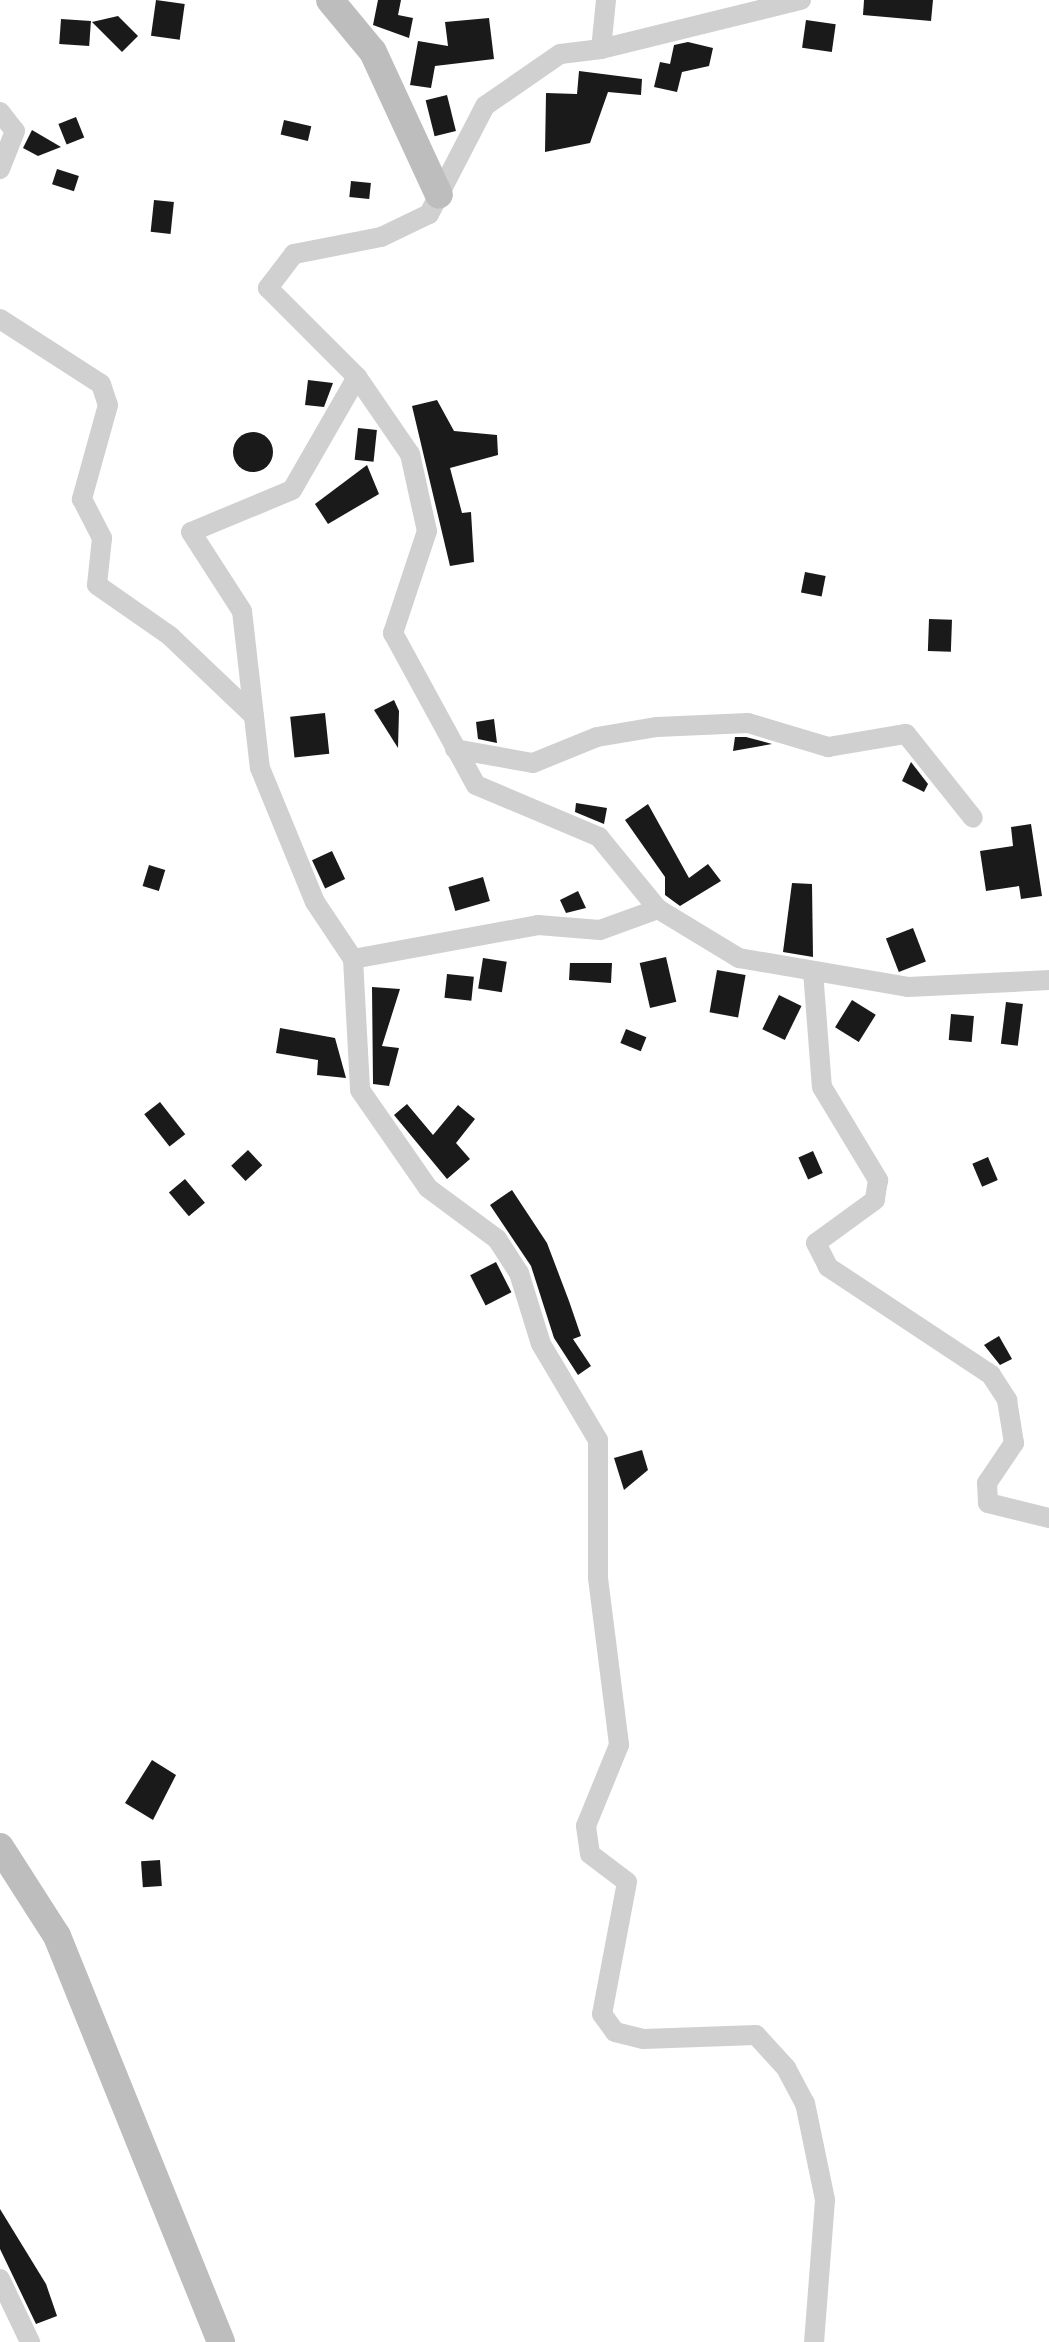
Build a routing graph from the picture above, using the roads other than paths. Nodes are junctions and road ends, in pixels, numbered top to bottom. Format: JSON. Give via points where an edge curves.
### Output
{"nodes":[{"id":1,"x":330,"y":0,"type":"edge"},
{"id":2,"x":606,"y":0,"type":"edge"},
{"id":3,"x":800,"y":0,"type":"edge"},
{"id":4,"x":601,"y":49,"type":"junction"},
{"id":5,"x":0,"y":112,"type":"edge"},
{"id":6,"x":0,"y":170,"type":"edge"},
{"id":7,"x":439,"y":195,"type":"junction"},
{"id":8,"x":0,"y":318,"type":"edge"},
{"id":9,"x":357,"y":377,"type":"junction"},
{"id":10,"x":254,"y":716,"type":"junction"},
{"id":11,"x":454,"y":749,"type":"junction"},
{"id":12,"x":973,"y":818,"type":"dead end"},
{"id":13,"x":658,"y":909,"type":"junction"},
{"id":14,"x":353,"y":960,"type":"junction"},
{"id":15,"x":813,"y":971,"type":"junction"},
{"id":16,"x":1049,"y":980,"type":"edge"},
{"id":17,"x":1049,"y":1518,"type":"edge"},
{"id":18,"x":0,"y":1847,"type":"edge"},
{"id":19,"x":0,"y":2279,"type":"edge"},
{"id":20,"x":30,"y":2342,"type":"edge"},
{"id":21,"x":221,"y":2342,"type":"edge"},
{"id":22,"x":814,"y":2342,"type":"edge"}],
"edges":[{"from":1,"to":7,"type":"street","via":[[372,52]]},
{"from":2,"to":4,"type":"street"},
{"from":3,"to":4,"type":"street"},
{"from":4,"to":7,"type":"street","via":[[560,54],[485,106]]},
{"from":5,"to":6,"type":"street","via":[[14,132]]},
{"from":7,"to":9,"type":"street","via":[[429,214],[381,238],[294,254],[268,288]]},
{"from":8,"to":10,"type":"street","via":[[101,384],[108,405],[82,498],[102,538],[97,585],[170,636]]},
{"from":9,"to":10,"type":"street","via":[[292,490],[191,532],[242,611]]},
{"from":9,"to":11,"type":"street","via":[[410,454],[427,531],[392,633]]},
{"from":10,"to":14,"type":"street","via":[[260,768],[315,902]]},
{"from":11,"to":12,"type":"street","via":[[533,764],[597,737],[657,728],[748,723],[828,746],[906,734]]},
{"from":11,"to":13,"type":"street","via":[[476,786],[598,837]]},
{"from":13,"to":14,"type":"street","via":[[600,930],[538,925]]},
{"from":13,"to":15,"type":"street","via":[[739,958]]},
{"from":14,"to":22,"type":"street","via":[[360,1090],[428,1188],[497,1239],[519,1273],[541,1344],[598,1440],[598,1578],[619,1745],[586,1826],[590,1854],[627,1882],[602,2014],[615,2032],[643,2040],[756,2036],[786,2068],[805,2103],[825,2200]]},
{"from":15,"to":16,"type":"street","via":[[908,987]]},
{"from":15,"to":17,"type":"street","via":[[822,1087],[878,1180],[874,1200],[816,1243],[828,1267],[991,1375],[1008,1400],[1014,1442],[986,1483],[988,1503]]},
{"from":18,"to":21,"type":"street","via":[[57,1936]]},
{"from":19,"to":20,"type":"street"}]}
